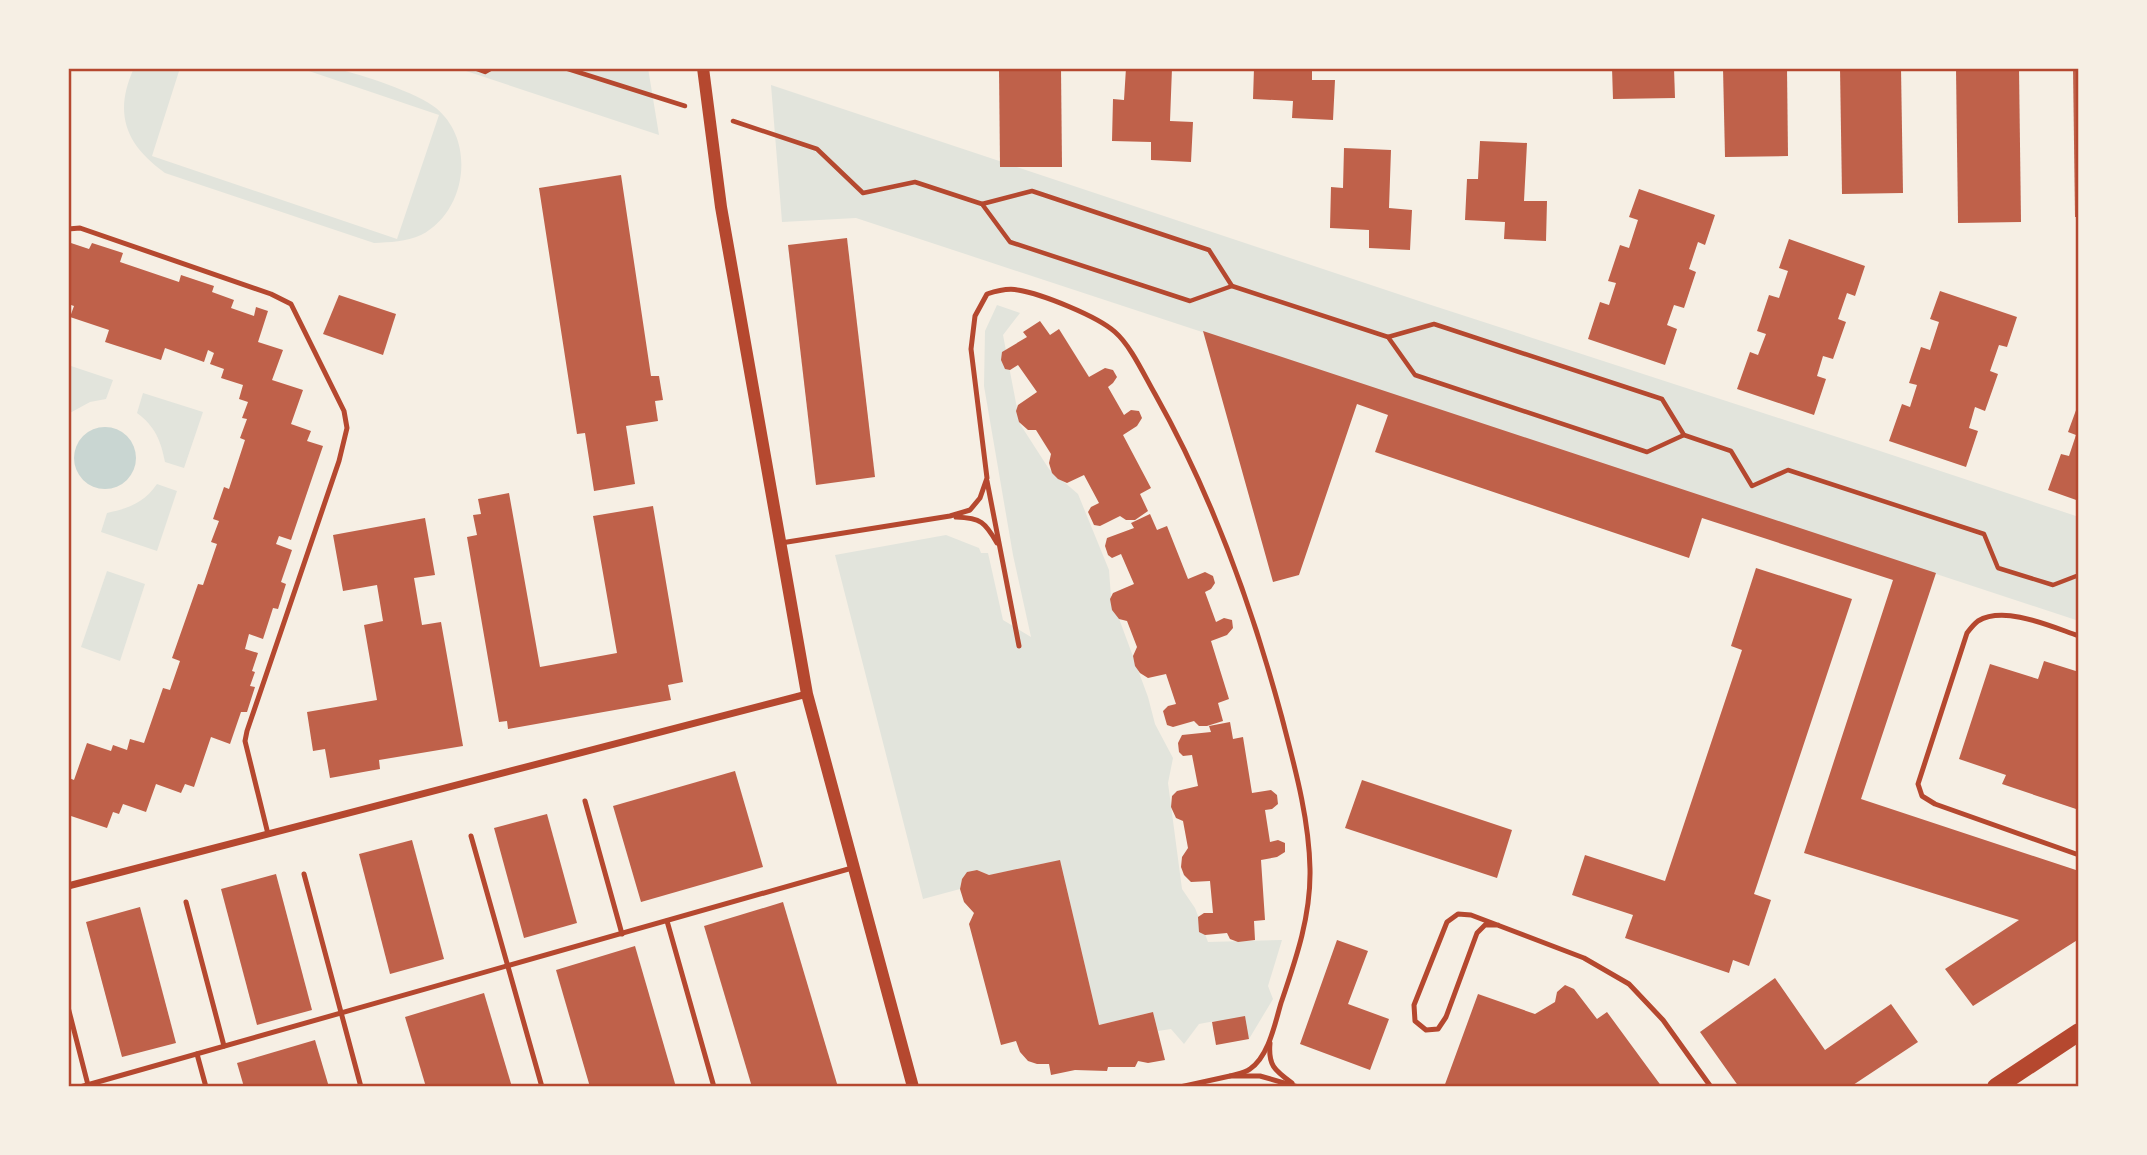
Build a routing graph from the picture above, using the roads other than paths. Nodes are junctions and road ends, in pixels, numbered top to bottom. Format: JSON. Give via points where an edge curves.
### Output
{"nodes":[{"id":1,"x":703,"y":68,"type":"edge"},
{"id":2,"x":68,"y":229,"type":"edge"},
{"id":3,"x":986,"y":478,"type":"junction"},
{"id":4,"x":950,"y":516,"type":"junction"},
{"id":5,"x":780,"y":544,"type":"junction"},
{"id":6,"x":1000,"y":548,"type":"junction"},
{"id":7,"x":2079,"y":636,"type":"edge"},
{"id":8,"x":1019,"y":646,"type":"dead end"},
{"id":9,"x":807,"y":694,"type":"junction"},
{"id":10,"x":585,"y":801,"type":"dead end"},
{"id":11,"x":268,"y":835,"type":"junction"},
{"id":12,"x":471,"y":836,"type":"dead end"},
{"id":13,"x":2079,"y":855,"type":"edge"},
{"id":14,"x":854,"y":867,"type":"junction"},
{"id":15,"x":304,"y":874,"type":"dead end"},
{"id":16,"x":68,"y":886,"type":"edge"},
{"id":17,"x":186,"y":902,"type":"dead end"},
{"id":18,"x":667,"y":921,"type":"junction"},
{"id":19,"x":1498,"y":925,"type":"junction"},
{"id":20,"x":622,"y":934,"type":"junction"},
{"id":21,"x":508,"y":966,"type":"junction"},
{"id":22,"x":68,"y":1007,"type":"edge"},
{"id":23,"x":341,"y":1013,"type":"junction"},
{"id":24,"x":2079,"y":1032,"type":"edge"},
{"id":25,"x":1270,"y":1036,"type":"junction"},
{"id":26,"x":225,"y":1046,"type":"junction"},
{"id":27,"x":197,"y":1054,"type":"junction"},
{"id":28,"x":1230,"y":1076,"type":"junction"},
{"id":29,"x":88,"y":1085,"type":"junction"},
{"id":30,"x":1297,"y":1086,"type":"edge"},
{"id":31,"x":80,"y":1087,"type":"edge"},
{"id":32,"x":206,"y":1087,"type":"edge"},
{"id":33,"x":361,"y":1087,"type":"edge"},
{"id":34,"x":542,"y":1087,"type":"edge"},
{"id":35,"x":715,"y":1087,"type":"edge"},
{"id":36,"x":913,"y":1087,"type":"edge"},
{"id":37,"x":1180,"y":1087,"type":"edge"},
{"id":38,"x":1711,"y":1087,"type":"edge"},
{"id":39,"x":1996,"y":1087,"type":"edge"}],
"edges":[{"from":1,"to":5,"type":"street","via":[[721,207]]},
{"from":2,"to":11,"type":"lane","via":[[80,228],[291,304],[344,411],[347,428],[339,461],[245,741]]},
{"from":3,"to":4,"type":"lane","via":[[980,498],[970,510]]},
{"from":3,"to":6,"type":"lane"},
{"from":3,"to":25,"type":"lane","via":[[971,349],[975,316],[987,294],[1016,289],[1096,318],[1116,332],[1175,430],[1222,536],[1251,611],[1294,763],[1307,824],[1308,906]]},
{"from":4,"to":5,"type":"lane"},
{"from":4,"to":6,"type":"lane","via":[[983,522]]},
{"from":5,"to":9,"type":"street"},
{"from":6,"to":8,"type":"lane"},
{"from":7,"to":13,"type":"lane","via":[[2022,617],[1979,621],[1967,633],[1918,784],[1922,796],[1935,804]]},
{"from":9,"to":11,"type":"street"},
{"from":9,"to":14,"type":"street"},
{"from":10,"to":20,"type":"lane"},
{"from":11,"to":16,"type":"street"},
{"from":12,"to":21,"type":"lane"},
{"from":14,"to":18,"type":"lane"},
{"from":14,"to":36,"type":"street"},
{"from":15,"to":23,"type":"lane"},
{"from":17,"to":26,"type":"lane"},
{"from":18,"to":20,"type":"lane"},
{"from":18,"to":35,"type":"lane"},
{"from":19,"to":19,"type":"lane","via":[[1471,915],[1458,915],[1447,922],[1414,1005],[1415,1021],[1426,1030],[1438,1029],[1446,1017],[1477,933],[1485,925]]},
{"from":19,"to":38,"type":"lane","via":[[1584,958],[1629,984],[1663,1020]]},
{"from":20,"to":21,"type":"lane"},
{"from":21,"to":23,"type":"lane"},
{"from":21,"to":34,"type":"lane"},
{"from":22,"to":29,"type":"lane"},
{"from":23,"to":26,"type":"lane"},
{"from":23,"to":33,"type":"lane"},
{"from":24,"to":39,"type":"main road"},
{"from":25,"to":28,"type":"lane","via":[[1250,1069]]},
{"from":25,"to":30,"type":"lane","via":[[1269,1058],[1276,1071]]},
{"from":26,"to":27,"type":"lane"},
{"from":27,"to":29,"type":"lane"},
{"from":27,"to":32,"type":"lane"},
{"from":28,"to":30,"type":"lane","via":[[1260,1076]]},
{"from":28,"to":37,"type":"lane"},
{"from":29,"to":31,"type":"lane"}]}
